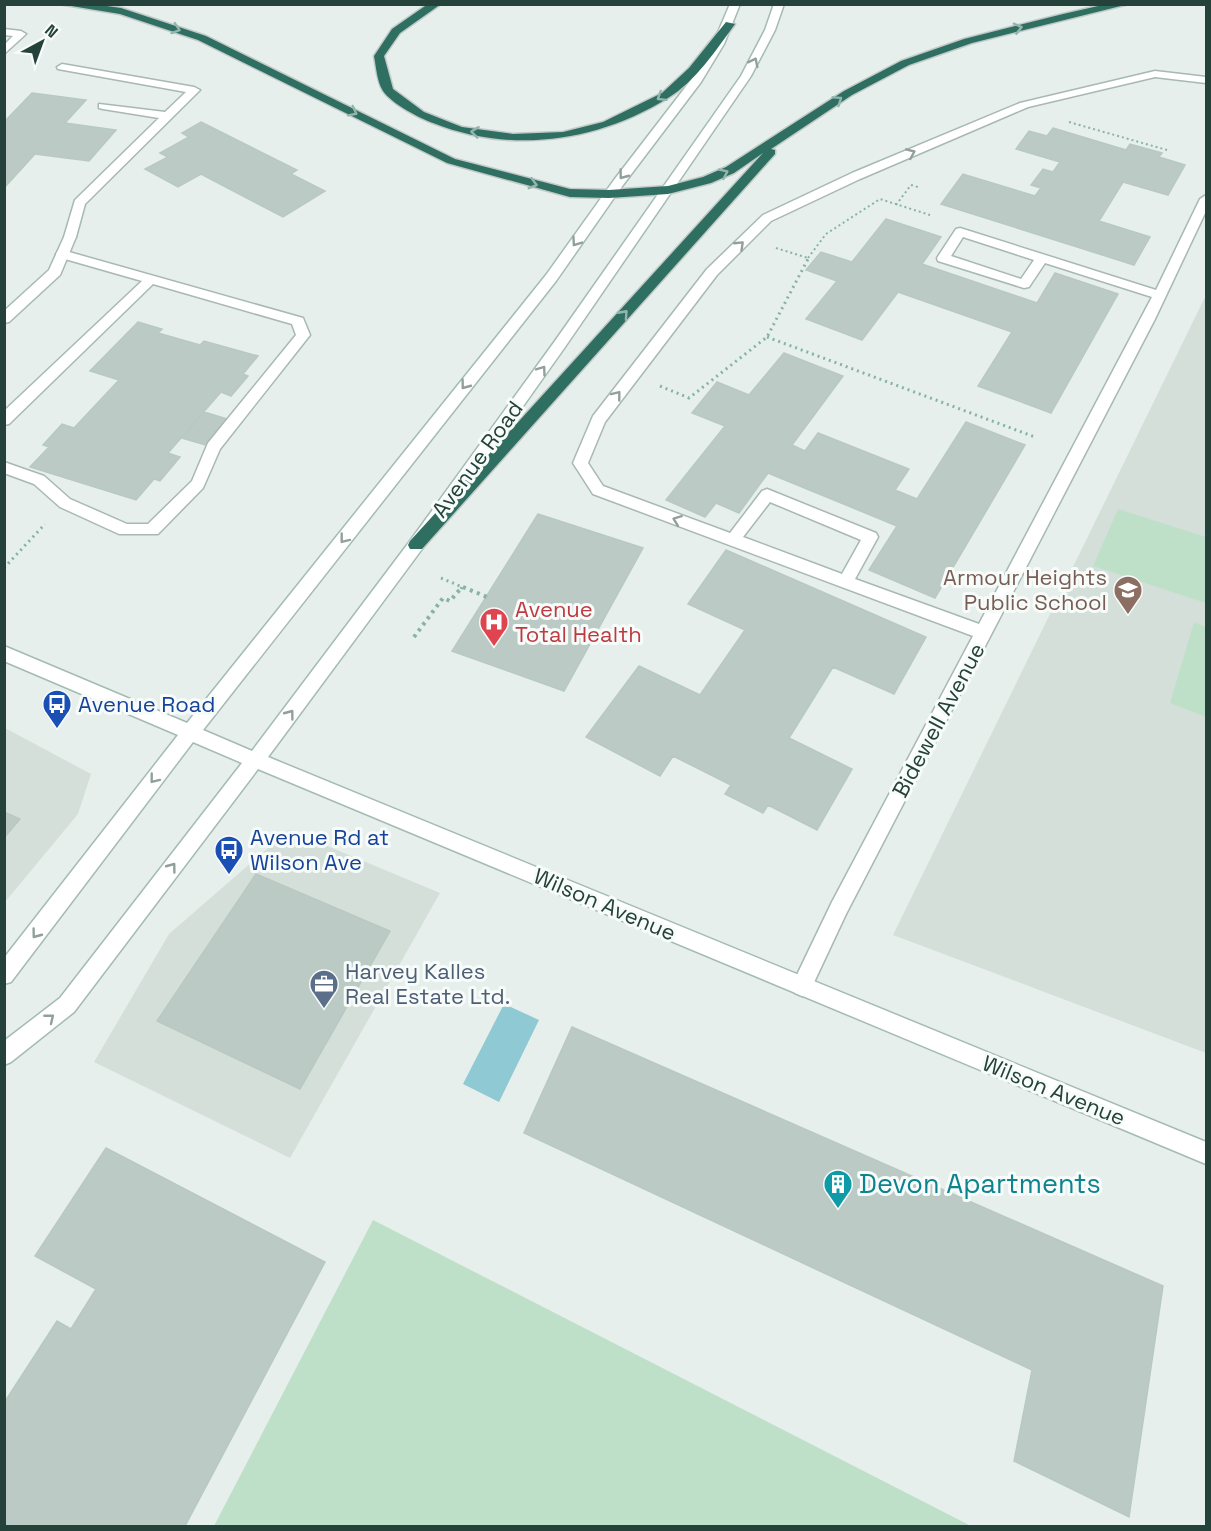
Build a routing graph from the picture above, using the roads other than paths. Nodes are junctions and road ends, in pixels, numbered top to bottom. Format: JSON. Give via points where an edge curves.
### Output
{"nodes":[{"id":1,"x":64,"y":4,"type":"edge"},
{"id":2,"x":436,"y":4,"type":"edge"},
{"id":3,"x":735,"y":4,"type":"edge"},
{"id":4,"x":779,"y":4,"type":"edge"},
{"id":5,"x":1124,"y":4,"type":"edge"},
{"id":6,"x":730,"y":24,"type":"junction"},
{"id":7,"x":4,"y":32,"type":"edge"},
{"id":8,"x":4,"y":51,"type":"edge"},
{"id":9,"x":62,"y":67,"type":"dead end"},
{"id":10,"x":1206,"y":80,"type":"edge"},
{"id":11,"x":103,"y":106,"type":"dead end"},
{"id":12,"x":167,"y":116,"type":"junction"},
{"id":13,"x":789,"y":132,"type":"junction"},
{"id":14,"x":668,"y":190,"type":"junction"},
{"id":15,"x":609,"y":194,"type":"junction"},
{"id":16,"x":1206,"y":199,"type":"edge"},
{"id":17,"x":62,"y":254,"type":"junction"},
{"id":18,"x":1042,"y":258,"type":"junction"},
{"id":19,"x":151,"y":279,"type":"junction"},
{"id":20,"x":1159,"y":295,"type":"junction"},
{"id":21,"x":4,"y":319,"type":"edge"},
{"id":22,"x":4,"y":420,"type":"edge"},
{"id":23,"x":4,"y":467,"type":"edge"},
{"id":24,"x":732,"y":541,"type":"junction"},
{"id":25,"x":416,"y":545,"type":"junction"},
{"id":26,"x":845,"y":583,"type":"junction"},
{"id":27,"x":984,"y":633,"type":"junction"},
{"id":28,"x":4,"y":653,"type":"edge"},
{"id":29,"x":190,"y":733,"type":"junction"},
{"id":30,"x":255,"y":760,"type":"junction"},
{"id":31,"x":4,"y":975,"type":"edge"},
{"id":32,"x":802,"y":986,"type":"junction"},
{"id":33,"x":4,"y":1055,"type":"edge"},
{"id":34,"x":1206,"y":1153,"type":"edge"}],
"edges":[{"from":1,"to":15,"type":"highway","one_way":true,"via":[[121,11],[202,38],[451,161],[570,193]]},
{"from":6,"to":2,"type":"highway","one_way":true,"via":[[693,70],[666,95],[616,122],[563,135],[513,137],[460,130],[420,114],[388,90],[378,56],[396,31]]},
{"from":3,"to":6,"type":"main road"},
{"from":14,"to":4,"type":"main road","name":"Avenue Road","one_way":true,"via":[[746,76]]},
{"from":13,"to":5,"type":"highway","one_way":true,"via":[[848,93],[906,63],[968,41]]},
{"from":6,"to":15,"type":"main road","one_way":true,"via":[[712,57]]},
{"from":7,"to":8,"type":"main road","via":[[21,34]]},
{"from":9,"to":12,"type":"main road","via":[[194,90]]},
{"from":24,"to":10,"type":"main road","one_way":true,"via":[[598,490],[580,463],[598,420],[712,272],[767,218],[855,176],[1024,105],[1155,74]]},
{"from":11,"to":12,"type":"main road"},
{"from":12,"to":17,"type":"main road","via":[[79,203]]},
{"from":14,"to":13,"type":"highway","one_way":true,"via":[[730,170]]},
{"from":25,"to":13,"type":"highway","one_way":true},
{"from":14,"to":15,"type":"highway"},
{"from":25,"to":14,"type":"main road","name":"Avenue Road","one_way":true},
{"from":15,"to":29,"type":"main road","one_way":true,"via":[[551,278]]},
{"from":16,"to":20,"type":"main road","name":"Bidewell Avenue"},
{"from":17,"to":19,"type":"main road"},
{"from":17,"to":21,"type":"main road","via":[[55,272]]},
{"from":18,"to":18,"type":"main road","via":[[1024,284],[943,258],[960,232]]},
{"from":18,"to":20,"type":"main road"},
{"from":19,"to":22,"type":"main road"},
{"from":19,"to":23,"type":"main road","via":[[298,321],[303,335],[213,447],[198,484],[152,530],[125,530],[65,502],[39,480]]},
{"from":20,"to":27,"type":"main road","name":"Bidewell Avenue"},
{"from":24,"to":26,"type":"main road"},
{"from":24,"to":26,"type":"main road","via":[[767,495],[870,537]]},
{"from":30,"to":25,"type":"main road","name":"Avenue Road","one_way":true},
{"from":26,"to":27,"type":"main road"},
{"from":27,"to":32,"type":"main road","name":"Bidewell Avenue"},
{"from":28,"to":29,"type":"main road","name":"Wilson Avenue"},
{"from":29,"to":30,"type":"main road","name":"Wilson Avenue"},
{"from":29,"to":31,"type":"main road","one_way":true},
{"from":30,"to":32,"type":"main road","name":"Wilson Avenue"},
{"from":33,"to":30,"type":"main road","name":"Avenue Road","one_way":true,"via":[[67,1005]]},
{"from":32,"to":34,"type":"main road","name":"Wilson Avenue"}]}
